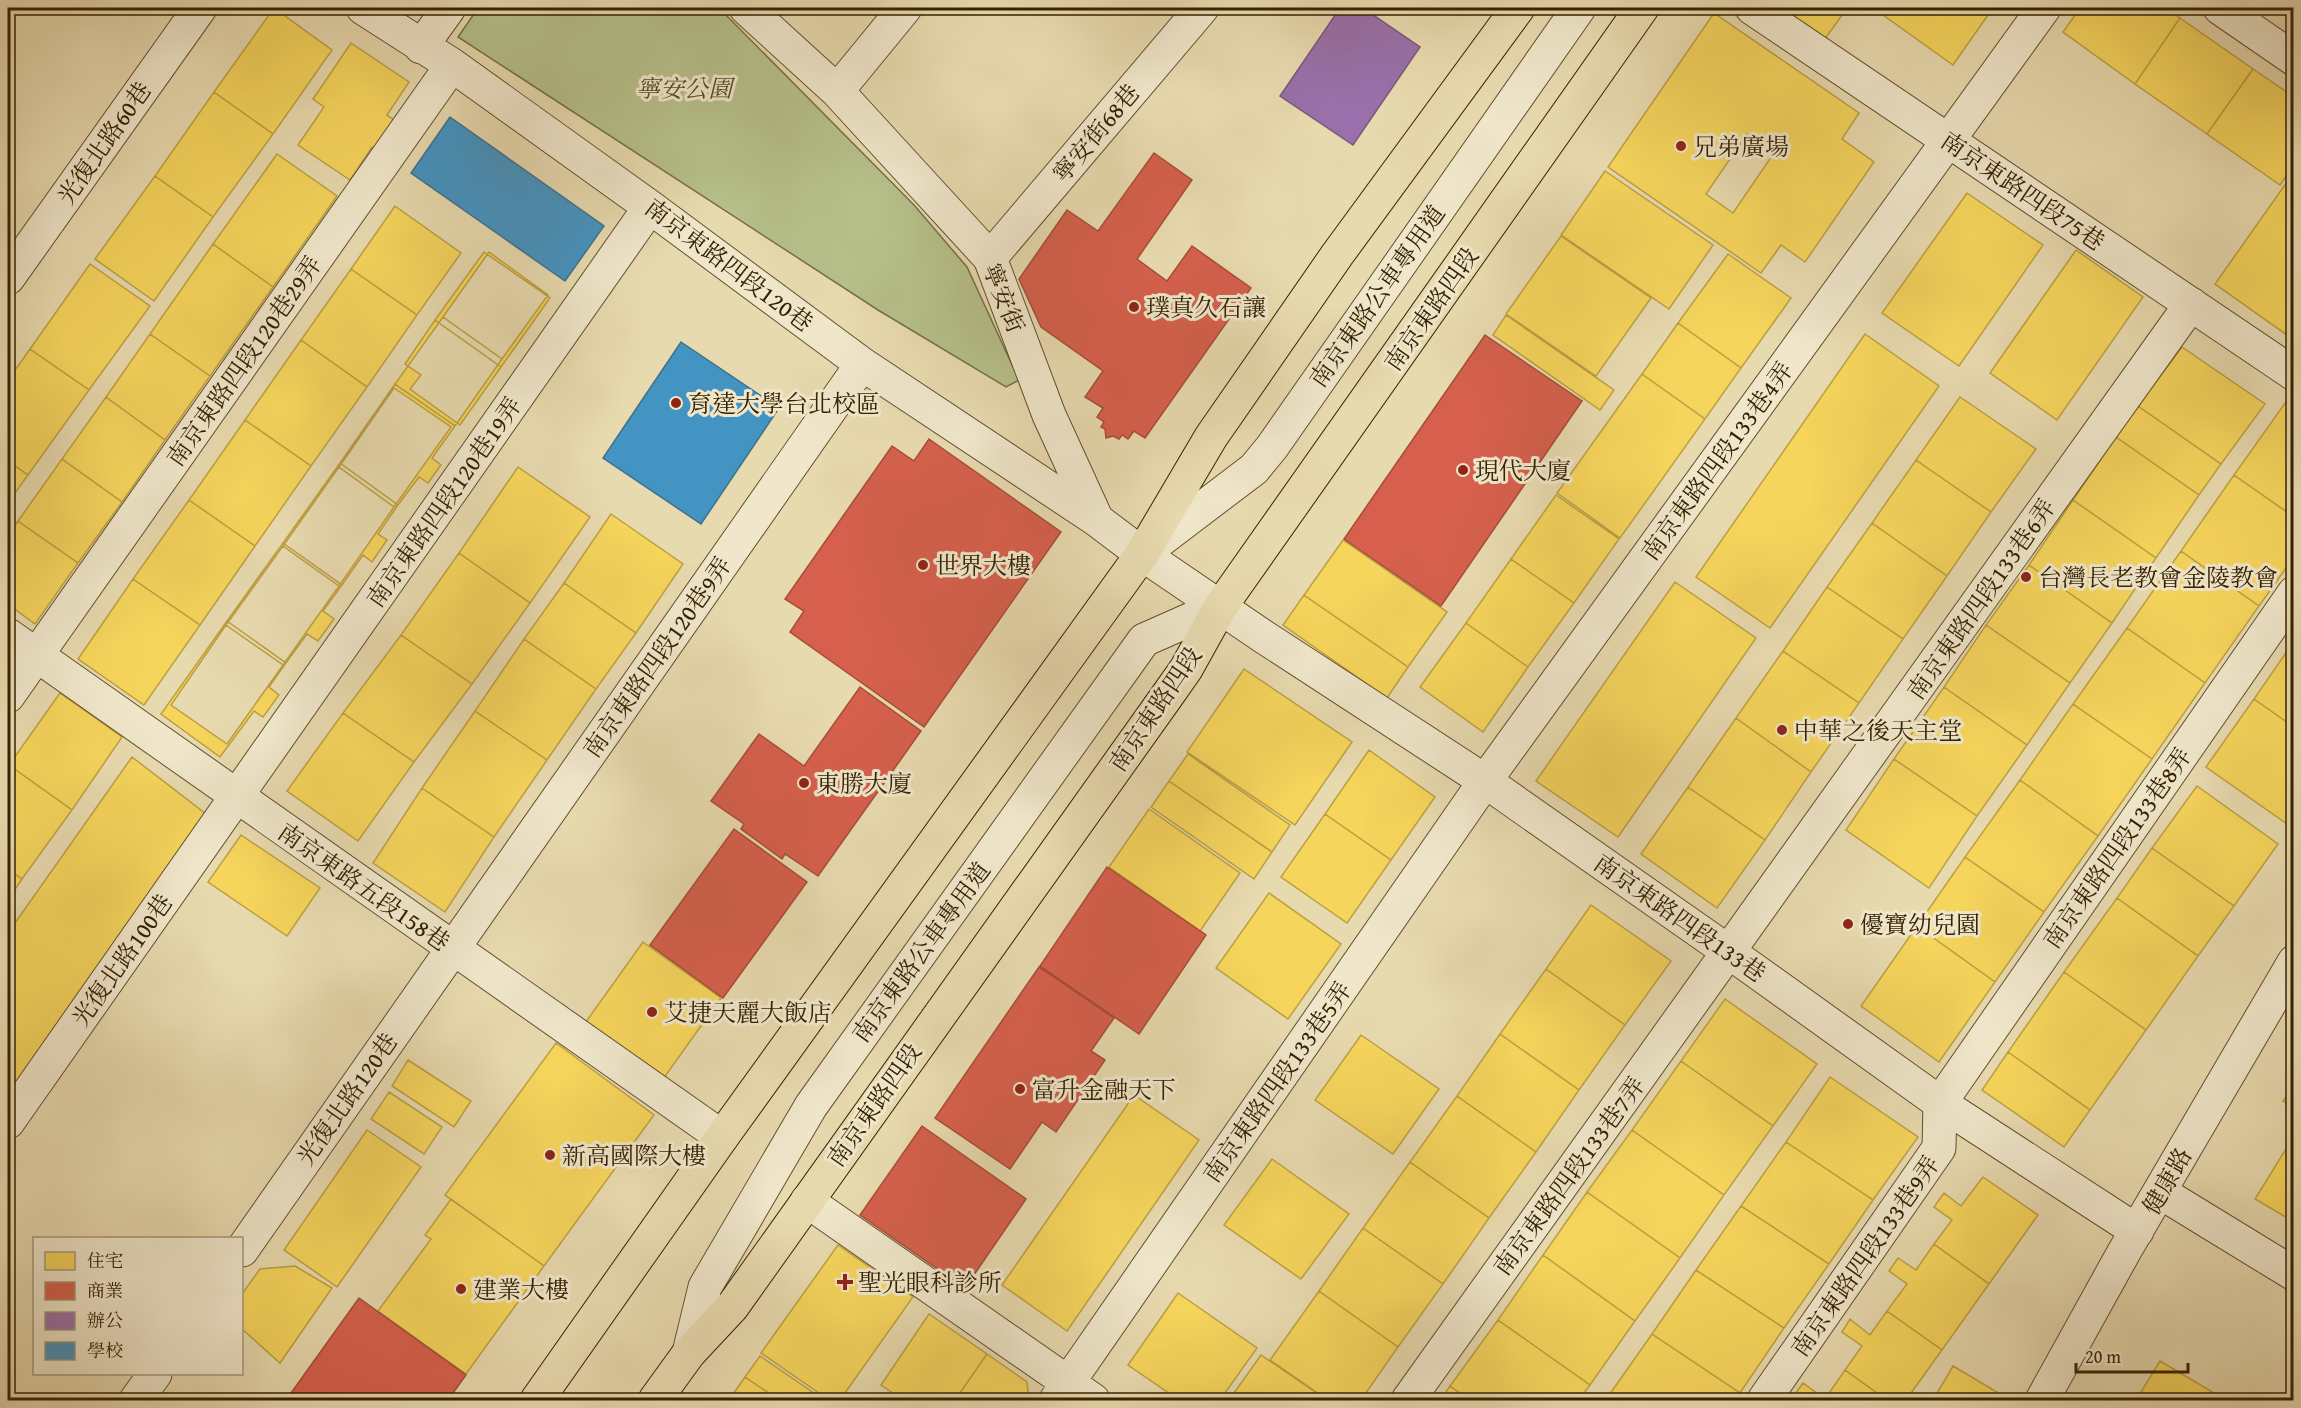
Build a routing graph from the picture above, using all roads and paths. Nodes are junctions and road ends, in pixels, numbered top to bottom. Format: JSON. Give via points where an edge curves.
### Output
{"nodes":[{"id":1,"x":200,"y":8,"type":"edge"},
{"id":2,"x":363,"y":8,"type":"edge"},
{"id":3,"x":449,"y":8,"type":"edge"},
{"id":4,"x":746,"y":8,"type":"edge"},
{"id":5,"x":905,"y":8,"type":"edge"},
{"id":6,"x":1202,"y":8,"type":"edge"},
{"id":7,"x":1518,"y":8,"type":"edge"},
{"id":8,"x":1579,"y":8,"type":"edge"},
{"id":9,"x":1642,"y":8,"type":"edge"},
{"id":10,"x":1752,"y":8,"type":"edge"},
{"id":11,"x":2044,"y":8,"type":"edge"},
{"id":12,"x":2220,"y":8,"type":"edge"},
{"id":13,"x":420,"y":47,"type":"junction"},
{"id":14,"x":2294,"y":59,"type":"edge"},
{"id":15,"x":452,"y":65,"type":"junction"},
{"id":16,"x":837,"y":91,"type":"junction"},
{"id":17,"x":1949,"y":141,"type":"junction"},
{"id":18,"x":650,"y":207,"type":"junction"},
{"id":19,"x":990,"y":258,"type":"junction"},
{"id":20,"x":8,"y":278,"type":"edge"},
{"id":21,"x":2191,"y":304,"type":"junction"},
{"id":22,"x":862,"y":364,"type":"junction"},
{"id":23,"x":2294,"y":374,"type":"edge"},
{"id":24,"x":1097,"y":520,"type":"junction"},
{"id":25,"x":1142,"y":554,"type":"junction"},
{"id":26,"x":2294,"y":593,"type":"edge"},
{"id":27,"x":1221,"y":606,"type":"junction"},
{"id":28,"x":8,"y":635,"type":"edge"},
{"id":29,"x":37,"y":656,"type":"junction"},
{"id":30,"x":8,"y":696,"type":"edge"},
{"id":31,"x":1485,"y":781,"type":"junction"},
{"id":32,"x":237,"y":797,"type":"junction"},
{"id":33,"x":452,"y":949,"type":"junction"},
{"id":34,"x":1730,"y":952,"type":"junction"},
{"id":35,"x":2294,"y":962,"type":"edge"},
{"id":36,"x":1940,"y":1103,"type":"junction"},
{"id":37,"x":8,"y":1122,"type":"edge"},
{"id":38,"x":722,"y":1137,"type":"junction"},
{"id":39,"x":2160,"y":1192,"type":"junction"},
{"id":40,"x":807,"y":1201,"type":"junction"},
{"id":41,"x":2137,"y":1231,"type":"junction"},
{"id":42,"x":243,"y":1249,"type":"edge"},
{"id":43,"x":2294,"y":1274,"type":"edge"},
{"id":44,"x":689,"y":1353,"type":"junction"},
{"id":45,"x":154,"y":1375,"type":"edge"},
{"id":46,"x":1073,"y":1395,"type":"edge"},
{"id":47,"x":136,"y":1401,"type":"edge"},
{"id":48,"x":537,"y":1401,"type":"edge"},
{"id":49,"x":655,"y":1401,"type":"edge"},
{"id":50,"x":1408,"y":1401,"type":"edge"},
{"id":51,"x":1764,"y":1401,"type":"edge"},
{"id":52,"x":2042,"y":1401,"type":"edge"}],
"edges":[{"from":1,"to":20,"type":"street","name":"光復北路60巷"},
{"from":2,"to":13,"type":"street","name":"南京東路四段120巷"},
{"from":3,"to":13,"type":"street"},
{"from":4,"to":16,"type":"street","name":"寧安街"},
{"from":5,"to":16,"type":"street"},
{"from":6,"to":19,"type":"street","name":"寧安街68巷"},
{"from":7,"to":25,"type":"main road","via":[[1337,255],[1211,437]]},
{"from":8,"to":25,"type":"street","name":"南京東路公車專用道","via":[[1272,447],[1254,469]]},
{"from":9,"to":27,"type":"main road","name":"南京東路四段"},
{"from":10,"to":17,"type":"street","name":"南京東路四段75巷"},
{"from":11,"to":17,"type":"street","name":"南京東路四段133巷4弄"},
{"from":12,"to":14,"type":"street"},
{"from":13,"to":15,"type":"street","name":"南京東路四段120巷"},
{"from":15,"to":18,"type":"street","name":"南京東路四段120巷"},
{"from":15,"to":29,"type":"street","name":"南京東路四段120巷29弄"},
{"from":16,"to":19,"type":"street","name":"寧安街"},
{"from":17,"to":21,"type":"street","name":"南京東路四段75巷"},
{"from":17,"to":31,"type":"street","name":"南京東路四段133巷4弄"},
{"from":18,"to":22,"type":"street","name":"南京東路四段120巷"},
{"from":18,"to":32,"type":"street","name":"南京東路四段120巷19弄"},
{"from":19,"to":24,"type":"street","name":"寧安街","via":[[1049,415]]},
{"from":21,"to":23,"type":"street","name":"南京東路四段75巷"},
{"from":21,"to":34,"type":"street","name":"南京東路四段133巷6弄"},
{"from":22,"to":24,"type":"street","name":"南京東路四段120巷"},
{"from":22,"to":33,"type":"street","name":"南京東路四段120巷9弄"},
{"from":24,"to":25,"type":"street","name":"寧安街"},
{"from":25,"to":27,"type":"street","name":"寧安街"},
{"from":25,"to":38,"type":"main road"},
{"from":26,"to":36,"type":"street","name":"南京東路四段133巷8弄"},
{"from":27,"to":31,"type":"street","name":"南京東路四段133巷"},
{"from":27,"to":40,"type":"main road","name":"南京東路四段","via":[[1186,669]]},
{"from":27,"to":44,"type":"street","name":"南京東路公車專用道","via":[[1144,640],[811,1106],[705,1287]]},
{"from":28,"to":29,"type":"street","name":"南京東路五段158巷"},
{"from":29,"to":30,"type":"street","name":"南京東路四段120巷29弄"},
{"from":29,"to":32,"type":"street","name":"南京東路五段158巷"},
{"from":31,"to":34,"type":"street","name":"南京東路四段133巷"},
{"from":31,"to":46,"type":"street","name":"南京東路四段133巷5弄"},
{"from":32,"to":33,"type":"street","name":"南京東路五段158巷"},
{"from":32,"to":37,"type":"street","name":"光復北路100巷"},
{"from":33,"to":38,"type":"street","name":"南京東路五段158巷"},
{"from":33,"to":42,"type":"street","name":"光復北路120巷"},
{"from":34,"to":36,"type":"street","name":"南京東路四段133巷"},
{"from":34,"to":50,"type":"street","name":"南京東路四段133巷7弄"},
{"from":35,"to":39,"type":"street","name":"健康路"},
{"from":36,"to":41,"type":"street","name":"南京東路四段133巷"},
{"from":36,"to":51,"type":"street","name":"南京東路四段133巷9弄","via":[[1939,1148]]},
{"from":38,"to":48,"type":"main road"},
{"from":39,"to":41,"type":"street","name":"健康路"},
{"from":39,"to":43,"type":"street"},
{"from":40,"to":44,"type":"main road","name":"南京東路四段","via":[[732,1306]]},
{"from":40,"to":46,"type":"street"},
{"from":41,"to":52,"type":"street","name":"健康路"},
{"from":44,"to":49,"type":"main road","name":"南京東路四段"},
{"from":45,"to":47,"type":"street"}]}
